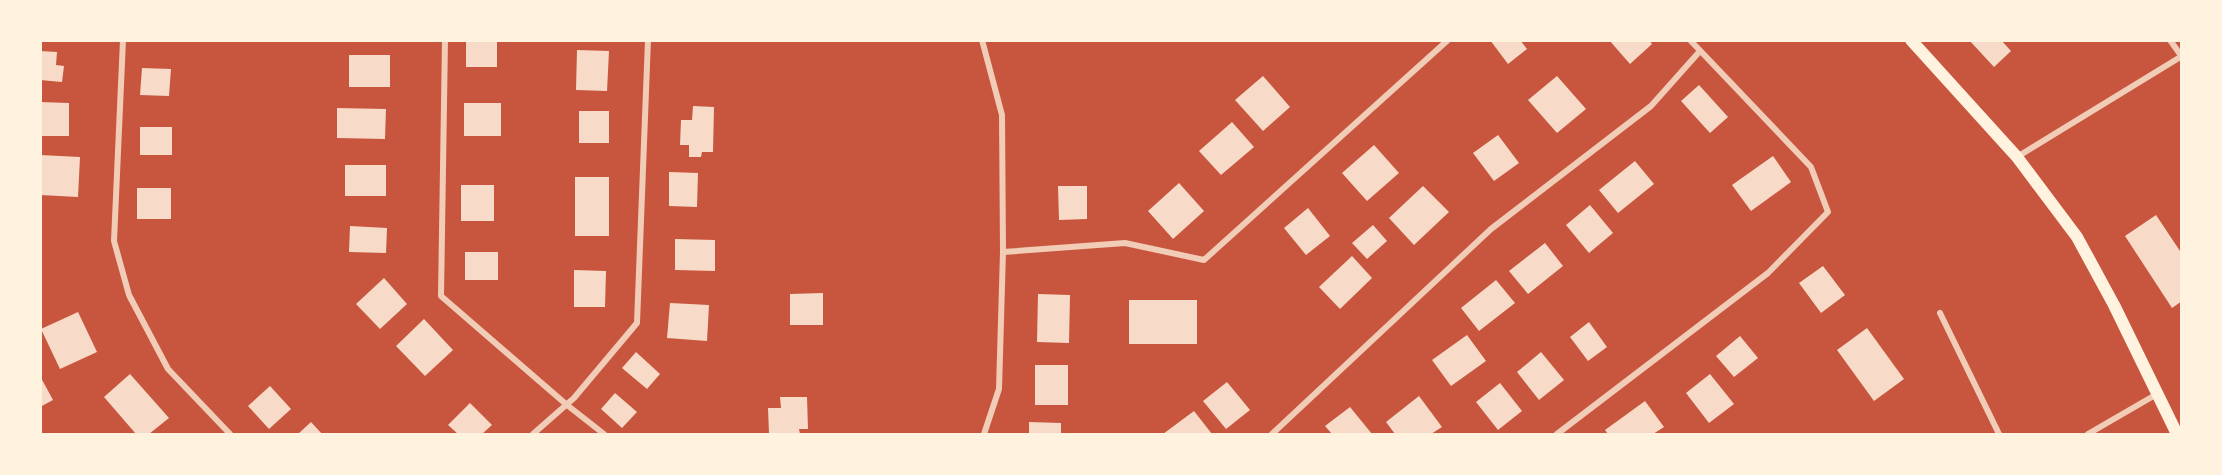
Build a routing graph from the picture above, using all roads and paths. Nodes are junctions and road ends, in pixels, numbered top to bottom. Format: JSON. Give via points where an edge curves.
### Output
{"nodes":[{"id":1,"x":123,"y":40,"type":"edge"},
{"id":2,"x":445,"y":40,"type":"edge"},
{"id":3,"x":648,"y":40,"type":"edge"},
{"id":4,"x":982,"y":40,"type":"edge"},
{"id":5,"x":1448,"y":40,"type":"edge"},
{"id":6,"x":1690,"y":40,"type":"edge"},
{"id":7,"x":1911,"y":40,"type":"edge"},
{"id":8,"x":2170,"y":40,"type":"edge"},
{"id":9,"x":1700,"y":51,"type":"junction"},
{"id":10,"x":2181,"y":56,"type":"edge"},
{"id":11,"x":2017,"y":157,"type":"junction"},
{"id":12,"x":1003,"y":252,"type":"junction"},
{"id":13,"x":1940,"y":313,"type":"dead end"},
{"id":14,"x":2157,"y":393,"type":"junction"},
{"id":15,"x":567,"y":405,"type":"junction"},
{"id":16,"x":602,"y":432,"type":"edge"},
{"id":17,"x":230,"y":435,"type":"edge"},
{"id":18,"x":533,"y":435,"type":"edge"},
{"id":19,"x":984,"y":435,"type":"edge"},
{"id":20,"x":1272,"y":435,"type":"edge"},
{"id":21,"x":1557,"y":435,"type":"edge"},
{"id":22,"x":1999,"y":435,"type":"edge"},
{"id":23,"x":2088,"y":435,"type":"edge"},
{"id":24,"x":2177,"y":435,"type":"edge"}],
"edges":[{"from":1,"to":17,"type":"street","via":[[114,241],[129,295],[168,369]]},
{"from":2,"to":15,"type":"street","via":[[444,299]]},
{"from":3,"to":15,"type":"street","via":[[637,323]]},
{"from":4,"to":12,"type":"street","via":[[1002,115]]},
{"from":5,"to":12,"type":"street","via":[[1204,260],[1125,243]]},
{"from":6,"to":9,"type":"street"},
{"from":7,"to":11,"type":"main road"},
{"from":8,"to":10,"type":"street"},
{"from":9,"to":20,"type":"street","via":[[1652,105],[1491,229]]},
{"from":9,"to":21,"type":"street","via":[[1811,167],[1828,212],[1768,273]]},
{"from":10,"to":11,"type":"street"},
{"from":11,"to":14,"type":"main road","via":[[2077,237]]},
{"from":12,"to":19,"type":"street","via":[[999,388]]},
{"from":13,"to":22,"type":"street"},
{"from":14,"to":23,"type":"street"},
{"from":14,"to":24,"type":"main road"},
{"from":15,"to":16,"type":"street"},
{"from":15,"to":18,"type":"street"}]}
